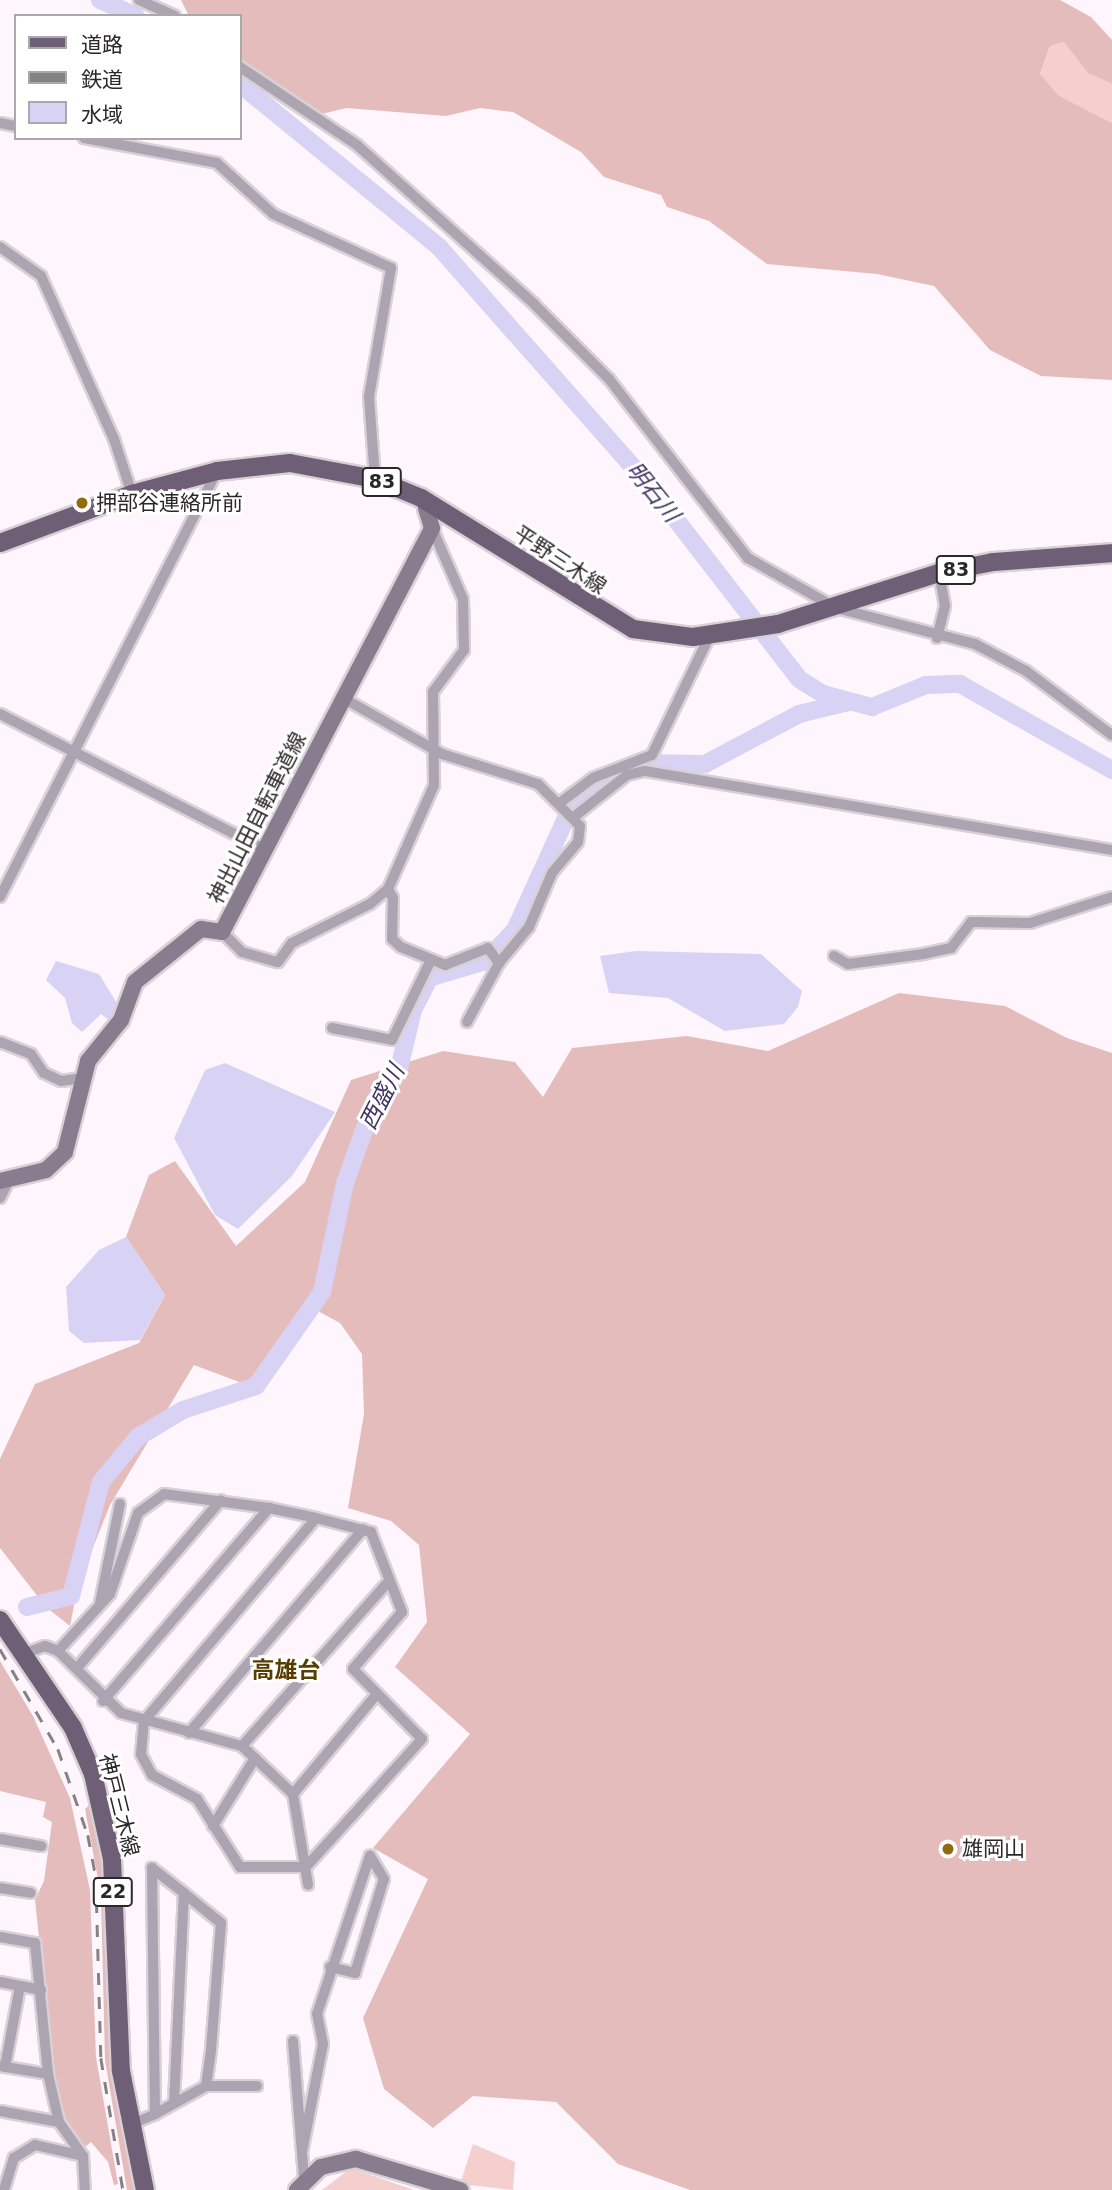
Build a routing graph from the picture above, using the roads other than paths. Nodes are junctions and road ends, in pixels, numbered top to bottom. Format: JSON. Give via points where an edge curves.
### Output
{"nodes":[{"id":1,"x":139,"y":0,"type":"edge"},
{"id":2,"x":170,"y":14,"type":"edge"},
{"id":3,"x":242,"y":68,"type":"edge"},
{"id":4,"x":96,"y":140,"type":"edge"},
{"id":5,"x":0,"y":247,"type":"edge"},
{"id":6,"x":217,"y":471,"type":"junction"},
{"id":7,"x":375,"y":479,"type":"junction"},
{"id":8,"x":132,"y":494,"type":"junction"},
{"id":9,"x":423,"y":503,"type":"junction"},
{"id":10,"x":432,"y":528,"type":"junction"},
{"id":11,"x":0,"y":543,"type":"edge"},
{"id":12,"x":1112,"y":554,"type":"edge"},
{"id":13,"x":939,"y":573,"type":"junction"},
{"id":14,"x":836,"y":608,"type":"junction"},
{"id":15,"x":710,"y":635,"type":"junction"},
{"id":16,"x":937,"y":638,"type":"junction"},
{"id":17,"x":342,"y":698,"type":"junction"},
{"id":18,"x":0,"y":715,"type":"edge"},
{"id":19,"x":1112,"y":735,"type":"edge"},
{"id":20,"x":433,"y":747,"type":"junction"},
{"id":21,"x":74,"y":752,"type":"junction"},
{"id":22,"x":561,"y":802,"type":"junction"},
{"id":23,"x":575,"y":816,"type":"junction"},
{"id":24,"x":264,"y":849,"type":"junction"},
{"id":25,"x":1112,"y":850,"type":"edge"},
{"id":26,"x":388,"y":889,"type":"junction"},
{"id":27,"x":0,"y":897,"type":"edge"},
{"id":28,"x":1112,"y":897,"type":"edge"},
{"id":29,"x":222,"y":932,"type":"junction"},
{"id":30,"x":834,"y":956,"type":"dead end"},
{"id":31,"x":430,"y":962,"type":"junction"},
{"id":32,"x":499,"y":963,"type":"junction"},
{"id":33,"x":467,"y":1023,"type":"dead end"},
{"id":34,"x":332,"y":1028,"type":"dead end"},
{"id":35,"x":0,"y":1042,"type":"edge"},
{"id":36,"x":83,"y":1078,"type":"junction"},
{"id":37,"x":5,"y":1180,"type":"edge"},
{"id":38,"x":0,"y":1198,"type":"edge"},
{"id":39,"x":221,"y":1500,"type":"junction"},
{"id":40,"x":120,"y":1504,"type":"dead end"},
{"id":41,"x":270,"y":1508,"type":"junction"},
{"id":42,"x":316,"y":1518,"type":"junction"},
{"id":43,"x":363,"y":1529,"type":"junction"},
{"id":44,"x":390,"y":1580,"type":"junction"},
{"id":45,"x":99,"y":1605,"type":"junction"},
{"id":46,"x":0,"y":1620,"type":"edge"},
{"id":47,"x":58,"y":1651,"type":"junction"},
{"id":48,"x":23,"y":1654,"type":"junction"},
{"id":49,"x":77,"y":1668,"type":"junction"},
{"id":50,"x":377,"y":1694,"type":"junction"},
{"id":51,"x":103,"y":1702,"type":"junction"},
{"id":52,"x":144,"y":1721,"type":"junction"},
{"id":53,"x":189,"y":1733,"type":"junction"},
{"id":54,"x":242,"y":1746,"type":"junction"},
{"id":55,"x":255,"y":1758,"type":"junction"},
{"id":56,"x":293,"y":1794,"type":"junction"},
{"id":57,"x":213,"y":1826,"type":"junction"},
{"id":58,"x":0,"y":1839,"type":"edge"},
{"id":59,"x":41,"y":1846,"type":"dead end"},
{"id":60,"x":306,"y":1867,"type":"junction"},
{"id":61,"x":308,"y":1885,"type":"dead end"},
{"id":62,"x":0,"y":1888,"type":"edge"},
{"id":63,"x":31,"y":1893,"type":"dead end"},
{"id":64,"x":184,"y":1893,"type":"junction"},
{"id":65,"x":0,"y":1937,"type":"edge"},
{"id":66,"x":330,"y":1967,"type":"junction"},
{"id":67,"x":0,"y":1982,"type":"edge"},
{"id":68,"x":20,"y":1986,"type":"junction"},
{"id":69,"x":41,"y":1990,"type":"junction"},
{"id":70,"x":293,"y":2040,"type":"dead end"},
{"id":71,"x":2,"y":2067,"type":"edge"},
{"id":72,"x":48,"y":2074,"type":"junction"},
{"id":73,"x":206,"y":2086,"type":"junction"},
{"id":74,"x":257,"y":2086,"type":"dead end"},
{"id":75,"x":174,"y":2103,"type":"junction"},
{"id":76,"x":0,"y":2111,"type":"edge"},
{"id":77,"x":155,"y":2114,"type":"junction"},
{"id":78,"x":60,"y":2122,"type":"junction"},
{"id":79,"x":132,"y":2124,"type":"junction"},
{"id":80,"x":302,"y":2152,"type":"junction"},
{"id":81,"x":0,"y":2156,"type":"edge"},
{"id":82,"x":83,"y":2156,"type":"junction"},
{"id":83,"x":13,"y":2158,"type":"junction"},
{"id":84,"x":300,"y":2184,"type":"edge"},
{"id":85,"x":4,"y":2190,"type":"edge"},
{"id":86,"x":85,"y":2190,"type":"edge"},
{"id":87,"x":145,"y":2190,"type":"edge"},
{"id":88,"x":460,"y":2190,"type":"edge"}],
"edges":[{"from":1,"to":2,"type":"street"},
{"from":3,"to":14,"type":"street","via":[[356,145],[428,204],[609,379],[748,558]]},
{"from":4,"to":7,"type":"street","via":[[217,163],[273,214],[391,268],[369,397]]},
{"from":5,"to":8,"type":"street","via":[[41,276],[114,439]]},
{"from":6,"to":7,"type":"main road","name":"平野三木線","number":"83","via":[[289,463]]},
{"from":6,"to":8,"type":"main road","name":"平野三木線","number":"83"},
{"from":6,"to":21,"type":"street"},
{"from":7,"to":9,"type":"main road","name":"平野三木線","number":"83"},
{"from":8,"to":11,"type":"main road","name":"平野三木線","number":"83"},
{"from":9,"to":10,"type":"main road"},
{"from":9,"to":15,"type":"main road","name":"平野三木線","number":"83","via":[[633,629]]},
{"from":10,"to":17,"type":"main road","name":"神出山田自転車道線"},
{"from":10,"to":20,"type":"street","via":[[463,599],[466,625],[464,650],[433,692]]},
{"from":12,"to":13,"type":"main road","name":"平野三木線","number":"83","via":[[993,562]]},
{"from":13,"to":14,"type":"main road","name":"平野三木線","number":"83"},
{"from":13,"to":16,"type":"street","via":[[945,606]]},
{"from":14,"to":15,"type":"main road","name":"平野三木線","number":"83"},
{"from":14,"to":16,"type":"street"},
{"from":15,"to":22,"type":"street","via":[[652,755],[630,759]]},
{"from":16,"to":19,"type":"street","via":[[975,644],[1026,671]]},
{"from":17,"to":20,"type":"street"},
{"from":17,"to":24,"type":"main road","name":"神出山田自転車道線"},
{"from":18,"to":21,"type":"street"},
{"from":20,"to":22,"type":"street","via":[[538,784]]},
{"from":20,"to":26,"type":"street","via":[[434,785]]},
{"from":21,"to":24,"type":"street"},
{"from":21,"to":27,"type":"street"},
{"from":22,"to":23,"type":"street"},
{"from":23,"to":25,"type":"street","via":[[627,775],[645,771]]},
{"from":23,"to":32,"type":"street","via":[[578,842],[552,873],[529,927]]},
{"from":24,"to":29,"type":"main road","name":"神出山田自転車道線"},
{"from":26,"to":29,"type":"street","via":[[370,904],[292,943],[278,962],[242,952]]},
{"from":26,"to":31,"type":"street","via":[[393,898],[392,939]]},
{"from":28,"to":30,"type":"street","via":[[1030,923],[971,922],[951,948],[923,954],[848,964]]},
{"from":29,"to":36,"type":"main road","name":"神出山田自転車道線","via":[[201,929],[135,982],[121,1020],[88,1061]]},
{"from":31,"to":32,"type":"street","via":[[445,965],[488,948]]},
{"from":31,"to":34,"type":"street","via":[[392,1040]]},
{"from":32,"to":33,"type":"street"},
{"from":35,"to":36,"type":"street","via":[[31,1054],[44,1073],[61,1081]]},
{"from":36,"to":37,"type":"main road","name":"神出山田自転車道線","via":[[65,1152],[47,1170]]},
{"from":37,"to":38,"type":"street"},
{"from":39,"to":41,"type":"street"},
{"from":39,"to":45,"type":"street","via":[[164,1494],[152,1500],[138,1513],[110,1594]]},
{"from":39,"to":49,"type":"street"},
{"from":40,"to":45,"type":"street"},
{"from":41,"to":42,"type":"street"},
{"from":41,"to":51,"type":"street"},
{"from":42,"to":43,"type":"street"},
{"from":42,"to":52,"type":"street"},
{"from":43,"to":44,"type":"street","via":[[371,1532]]},
{"from":43,"to":53,"type":"street"},
{"from":44,"to":50,"type":"street","via":[[402,1612],[353,1669]]},
{"from":44,"to":54,"type":"street"},
{"from":45,"to":47,"type":"street"},
{"from":46,"to":48,"type":"main road","name":"神戸三木線","number":"22"},
{"from":47,"to":48,"type":"street","via":[[45,1646]]},
{"from":47,"to":49,"type":"street"},
{"from":48,"to":79,"type":"main road","name":"神戸三木線","number":"22","via":[[73,1728],[93,1774],[112,1859],[121,2071]]},
{"from":49,"to":51,"type":"street"},
{"from":50,"to":56,"type":"street"},
{"from":50,"to":60,"type":"street","via":[[422,1740]]},
{"from":51,"to":52,"type":"street"},
{"from":52,"to":53,"type":"street"},
{"from":52,"to":57,"type":"street","via":[[142,1763],[197,1799]]},
{"from":53,"to":54,"type":"street"},
{"from":54,"to":55,"type":"street"},
{"from":55,"to":56,"type":"street"},
{"from":55,"to":57,"type":"street"},
{"from":56,"to":60,"type":"street"},
{"from":57,"to":60,"type":"street","via":[[240,1867]]},
{"from":58,"to":59,"type":"street"},
{"from":60,"to":61,"type":"street"},
{"from":62,"to":63,"type":"street"},
{"from":64,"to":73,"type":"street","via":[[221,1923]]},
{"from":64,"to":75,"type":"street"},
{"from":64,"to":77,"type":"street","via":[[152,1868]]},
{"from":65,"to":69,"type":"street","via":[[35,1943]]},
{"from":66,"to":66,"type":"street","via":[[359,1881],[370,1856],[384,1879],[355,1973]]},
{"from":66,"to":80,"type":"street","via":[[317,2014],[323,2045],[318,2090]]},
{"from":67,"to":68,"type":"street"},
{"from":68,"to":69,"type":"street"},
{"from":68,"to":71,"type":"street"},
{"from":69,"to":72,"type":"street"},
{"from":70,"to":80,"type":"street"},
{"from":71,"to":72,"type":"street"},
{"from":72,"to":78,"type":"street"},
{"from":73,"to":74,"type":"street"},
{"from":73,"to":75,"type":"street"},
{"from":75,"to":77,"type":"street"},
{"from":76,"to":78,"type":"street"},
{"from":77,"to":79,"type":"street"},
{"from":78,"to":82,"type":"street"},
{"from":79,"to":87,"type":"main road","name":"神戸三木線","number":"22"},
{"from":80,"to":84,"type":"street"},
{"from":81,"to":83,"type":"street"},
{"from":82,"to":83,"type":"street","via":[[35,2145]]},
{"from":82,"to":86,"type":"street"},
{"from":83,"to":85,"type":"street"},
{"from":84,"to":88,"type":"main road","via":[[335,2161],[356,2160]]}]}
